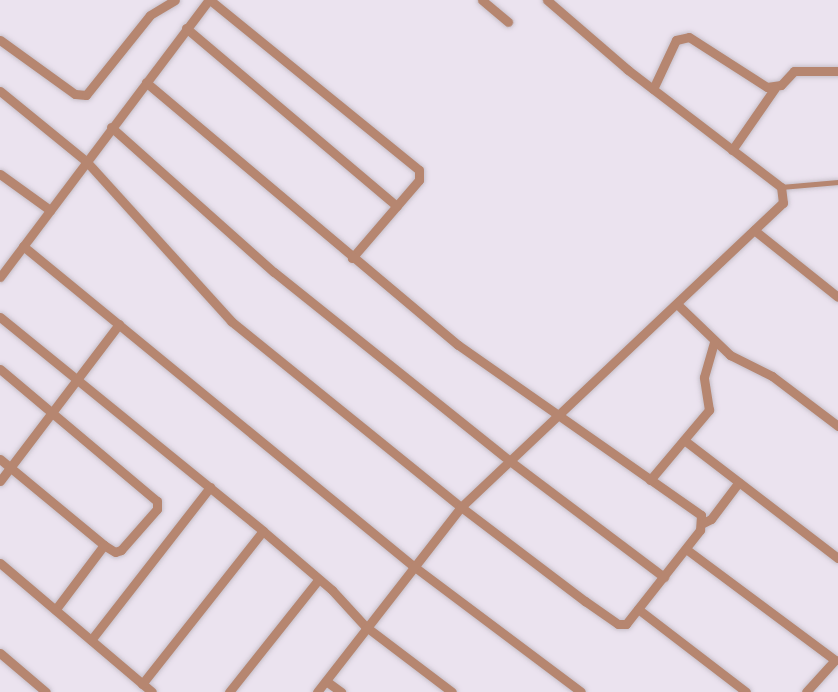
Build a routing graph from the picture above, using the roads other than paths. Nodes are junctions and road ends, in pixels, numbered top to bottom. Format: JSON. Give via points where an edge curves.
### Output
{"nodes":[{"id":1,"x":175,"y":0,"type":"edge"},
{"id":2,"x":210,"y":0,"type":"edge"},
{"id":3,"x":482,"y":0,"type":"edge"},
{"id":4,"x":547,"y":0,"type":"edge"},
{"id":5,"x":508,"y":22,"type":"dead end"},
{"id":6,"x":186,"y":28,"type":"junction"},
{"id":7,"x":0,"y":40,"type":"edge"},
{"id":8,"x":838,"y":71,"type":"edge"},
{"id":9,"x":146,"y":82,"type":"junction"},
{"id":10,"x":775,"y":88,"type":"junction"},
{"id":11,"x":653,"y":89,"type":"junction"},
{"id":12,"x":0,"y":91,"type":"edge"},
{"id":13,"x":111,"y":127,"type":"junction"},
{"id":14,"x":732,"y":150,"type":"junction"},
{"id":15,"x":87,"y":162,"type":"junction"},
{"id":16,"x":0,"y":174,"type":"edge"},
{"id":17,"x":838,"y":183,"type":"edge"},
{"id":18,"x":781,"y":187,"type":"junction"},
{"id":19,"x":397,"y":206,"type":"junction"},
{"id":20,"x":50,"y":210,"type":"junction"},
{"id":21,"x":754,"y":230,"type":"junction"},
{"id":22,"x":23,"y":246,"type":"junction"},
{"id":23,"x":352,"y":258,"type":"junction"},
{"id":24,"x":0,"y":277,"type":"edge"},
{"id":25,"x":838,"y":297,"type":"edge"},
{"id":26,"x":677,"y":304,"type":"junction"},
{"id":27,"x":0,"y":317,"type":"edge"},
{"id":28,"x":119,"y":324,"type":"junction"},
{"id":29,"x":714,"y":342,"type":"junction"},
{"id":30,"x":0,"y":369,"type":"edge"},
{"id":31,"x":77,"y":379,"type":"junction"},
{"id":32,"x":51,"y":413,"type":"junction"},
{"id":33,"x":559,"y":418,"type":"junction"},
{"id":34,"x":838,"y":426,"type":"edge"},
{"id":35,"x":684,"y":440,"type":"junction"},
{"id":36,"x":0,"y":459,"type":"edge"},
{"id":37,"x":510,"y":461,"type":"junction"},
{"id":38,"x":11,"y":468,"type":"junction"},
{"id":39,"x":650,"y":480,"type":"junction"},
{"id":40,"x":0,"y":481,"type":"edge"},
{"id":41,"x":739,"y":483,"type":"junction"},
{"id":42,"x":210,"y":487,"type":"junction"},
{"id":43,"x":461,"y":507,"type":"junction"},
{"id":44,"x":703,"y":523,"type":"junction"},
{"id":45,"x":263,"y":531,"type":"junction"},
{"id":46,"x":105,"y":545,"type":"junction"},
{"id":47,"x":686,"y":549,"type":"junction"},
{"id":48,"x":838,"y":558,"type":"edge"},
{"id":49,"x":0,"y":562,"type":"edge"},
{"id":50,"x":412,"y":565,"type":"junction"},
{"id":51,"x":664,"y":577,"type":"junction"},
{"id":52,"x":319,"y":579,"type":"junction"},
{"id":53,"x":638,"y":609,"type":"junction"},
{"id":54,"x":55,"y":610,"type":"junction"},
{"id":55,"x":365,"y":626,"type":"junction"},
{"id":56,"x":91,"y":640,"type":"junction"},
{"id":57,"x":0,"y":653,"type":"edge"},
{"id":58,"x":836,"y":661,"type":"edge"},
{"id":59,"x":326,"y":681,"type":"junction"},
{"id":60,"x":142,"y":684,"type":"junction"},
{"id":61,"x":41,"y":690,"type":"edge"},
{"id":62,"x":152,"y":692,"type":"edge"},
{"id":63,"x":229,"y":692,"type":"edge"},
{"id":64,"x":317,"y":692,"type":"edge"},
{"id":65,"x":341,"y":692,"type":"edge"},
{"id":66,"x":452,"y":692,"type":"edge"},
{"id":67,"x":581,"y":692,"type":"edge"},
{"id":68,"x":746,"y":692,"type":"edge"},
{"id":69,"x":806,"y":692,"type":"edge"}],
"edges":[{"from":1,"to":7,"type":"street","via":[[150,15],[86,95],[75,94]]},
{"from":2,"to":6,"type":"street"},
{"from":2,"to":19,"type":"street","via":[[414,165],[419,180]]},
{"from":3,"to":5,"type":"street"},
{"from":4,"to":11,"type":"street"},
{"from":6,"to":9,"type":"street"},
{"from":6,"to":19,"type":"street"},
{"from":8,"to":10,"type":"street","via":[[794,70]]},
{"from":9,"to":13,"type":"street"},
{"from":9,"to":23,"type":"street"},
{"from":10,"to":11,"type":"street","via":[[689,37],[676,40]]},
{"from":10,"to":14,"type":"street"},
{"from":11,"to":14,"type":"street"},
{"from":12,"to":15,"type":"street"},
{"from":13,"to":15,"type":"street"},
{"from":13,"to":37,"type":"street","via":[[274,272]]},
{"from":14,"to":18,"type":"street"},
{"from":15,"to":20,"type":"street"},
{"from":15,"to":43,"type":"street","via":[[231,321]]},
{"from":16,"to":20,"type":"street"},
{"from":17,"to":18,"type":"lane"},
{"from":18,"to":21,"type":"street","via":[[783,203]]},
{"from":19,"to":23,"type":"street"},
{"from":20,"to":22,"type":"street"},
{"from":21,"to":25,"type":"street"},
{"from":21,"to":26,"type":"street"},
{"from":22,"to":24,"type":"street"},
{"from":22,"to":28,"type":"street"},
{"from":23,"to":33,"type":"street","via":[[458,345]]},
{"from":26,"to":29,"type":"street"},
{"from":26,"to":33,"type":"street"},
{"from":27,"to":31,"type":"street"},
{"from":28,"to":31,"type":"street"},
{"from":28,"to":50,"type":"street"},
{"from":29,"to":34,"type":"street","via":[[737,360],[772,376]]},
{"from":29,"to":35,"type":"street","via":[[704,377],[709,410]]},
{"from":30,"to":32,"type":"street"},
{"from":31,"to":32,"type":"street"},
{"from":31,"to":42,"type":"street"},
{"from":32,"to":38,"type":"street"},
{"from":32,"to":46,"type":"street","via":[[157,501],[157,509],[121,550],[115,552]]},
{"from":33,"to":37,"type":"street"},
{"from":33,"to":39,"type":"street"},
{"from":35,"to":39,"type":"street"},
{"from":35,"to":41,"type":"street"},
{"from":36,"to":38,"type":"street"},
{"from":37,"to":43,"type":"street"},
{"from":37,"to":51,"type":"street"},
{"from":38,"to":40,"type":"street"},
{"from":38,"to":46,"type":"street"},
{"from":39,"to":44,"type":"street","via":[[701,514]]},
{"from":41,"to":44,"type":"street","via":[[711,519]]},
{"from":41,"to":48,"type":"street"},
{"from":42,"to":45,"type":"street"},
{"from":42,"to":56,"type":"street"},
{"from":43,"to":50,"type":"street"},
{"from":43,"to":53,"type":"street","via":[[618,624],[626,624]]},
{"from":44,"to":47,"type":"street"},
{"from":45,"to":52,"type":"street"},
{"from":45,"to":60,"type":"street"},
{"from":46,"to":54,"type":"street"},
{"from":47,"to":51,"type":"street"},
{"from":47,"to":58,"type":"street"},
{"from":49,"to":54,"type":"street"},
{"from":50,"to":55,"type":"street"},
{"from":50,"to":67,"type":"street"},
{"from":51,"to":53,"type":"street"},
{"from":52,"to":55,"type":"street"},
{"from":52,"to":63,"type":"street"},
{"from":53,"to":68,"type":"street"},
{"from":54,"to":56,"type":"street"},
{"from":55,"to":59,"type":"street"},
{"from":55,"to":66,"type":"street"},
{"from":56,"to":60,"type":"street"},
{"from":57,"to":61,"type":"street"},
{"from":58,"to":69,"type":"street"},
{"from":59,"to":64,"type":"street"},
{"from":59,"to":65,"type":"street"},
{"from":60,"to":62,"type":"street"}]}
